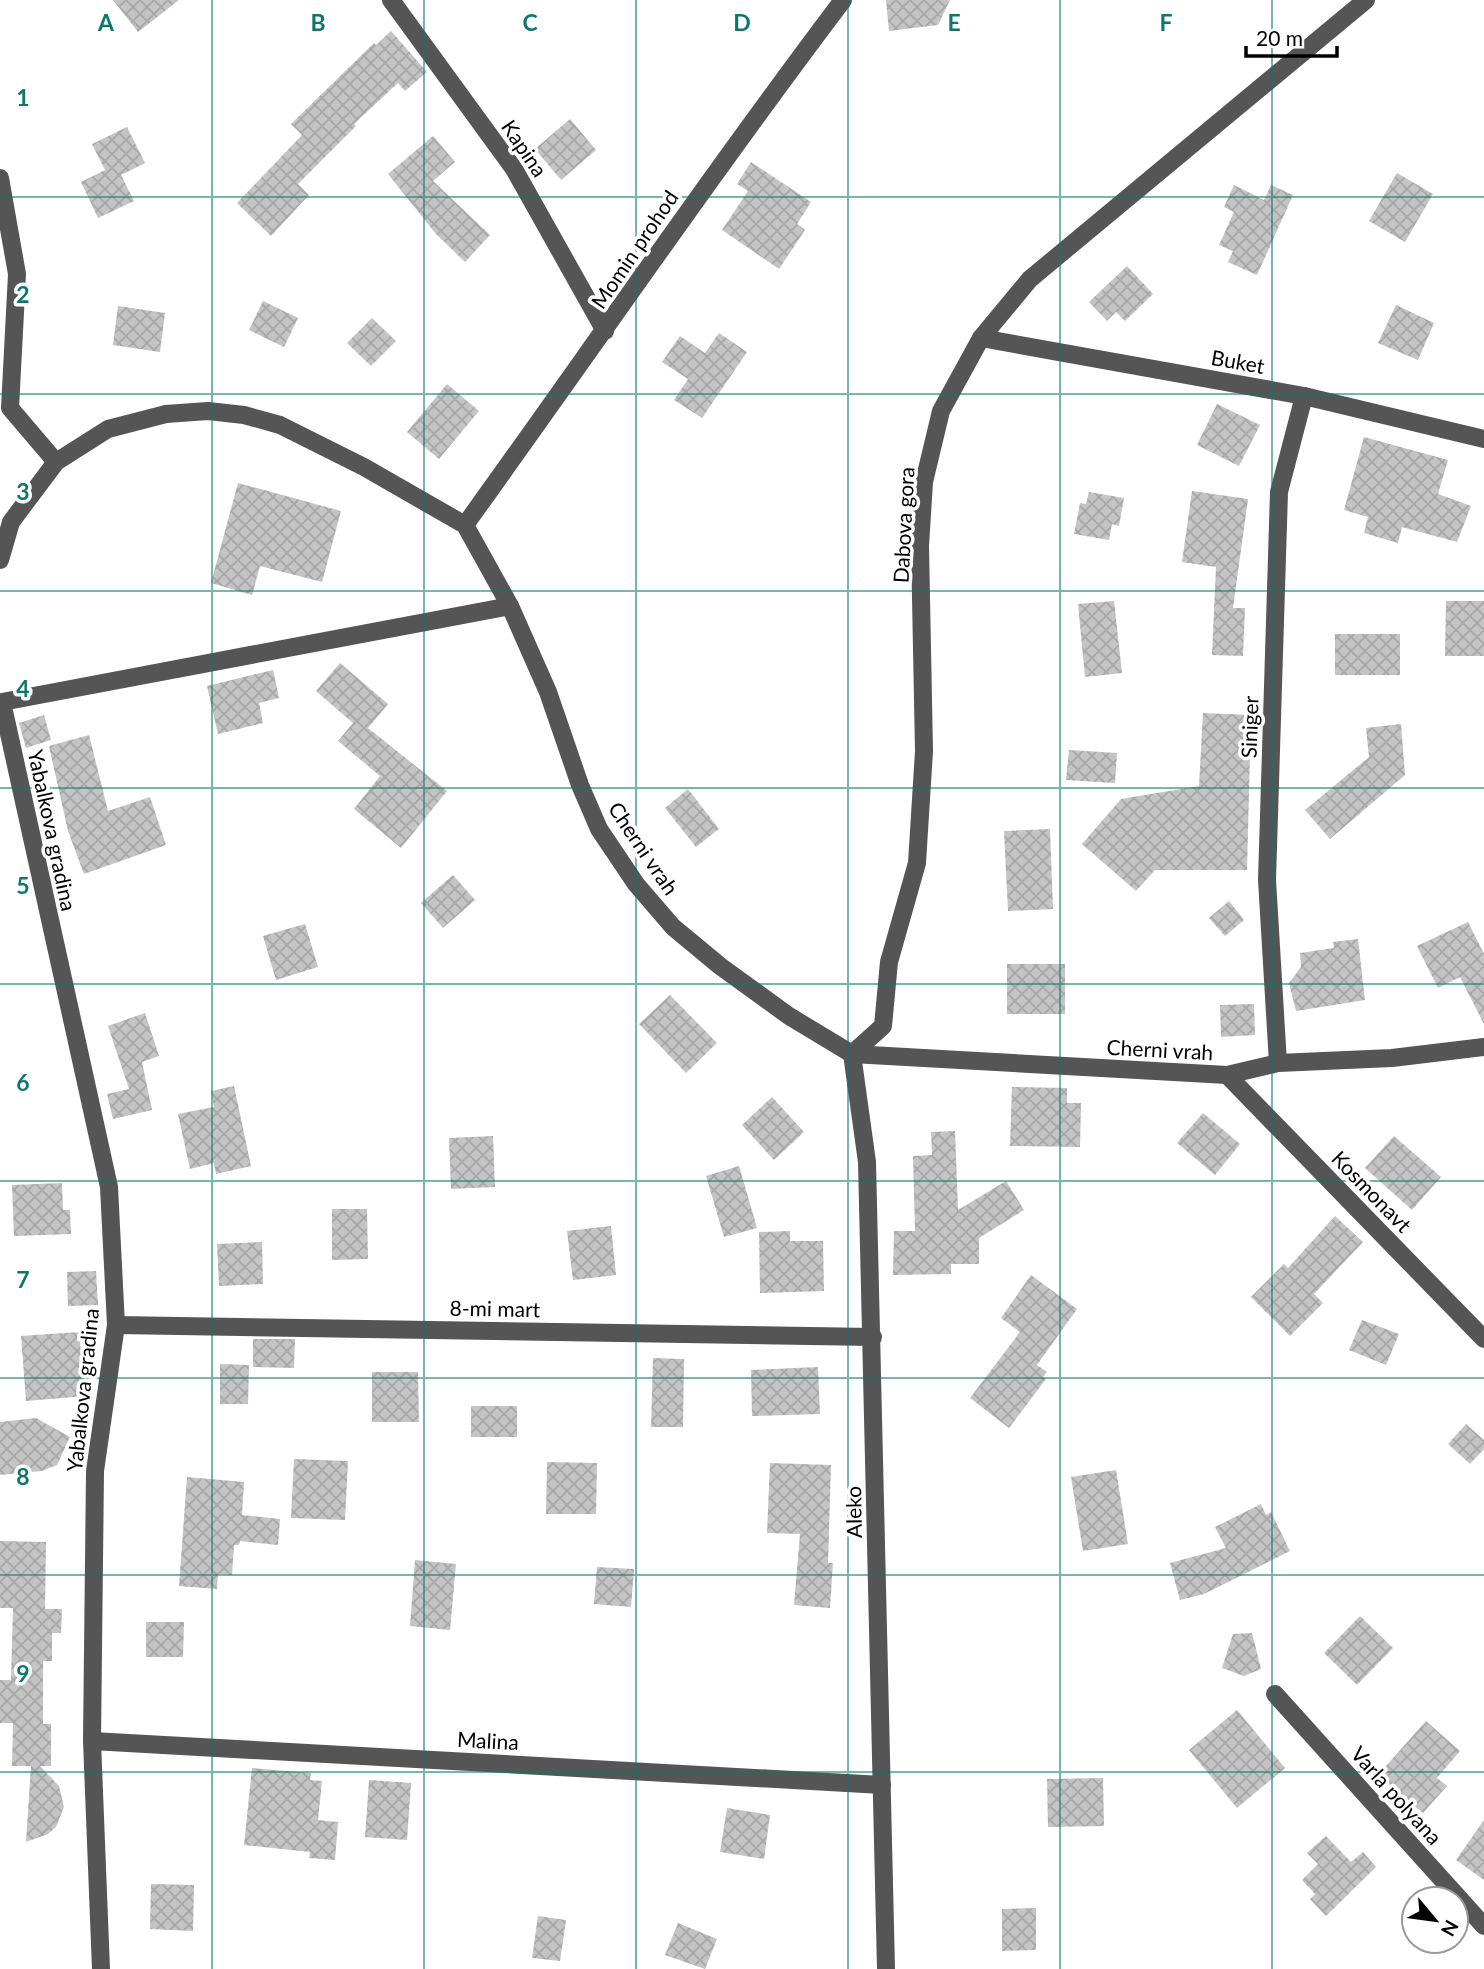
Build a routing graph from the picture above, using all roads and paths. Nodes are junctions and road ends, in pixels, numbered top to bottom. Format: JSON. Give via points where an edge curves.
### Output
{"nodes":[{"id":1,"x":391,"y":0,"type":"edge"},
{"id":2,"x":843,"y":0,"type":"edge"},
{"id":3,"x":1366,"y":0,"type":"edge"},
{"id":4,"x":0,"y":177,"type":"edge"},
{"id":5,"x":605,"y":331,"type":"junction"},
{"id":6,"x":981,"y":338,"type":"junction"},
{"id":7,"x":1304,"y":396,"type":"junction"},
{"id":8,"x":1484,"y":439,"type":"edge"},
{"id":9,"x":56,"y":463,"type":"junction"},
{"id":10,"x":464,"y":525,"type":"junction"},
{"id":11,"x":0,"y":560,"type":"edge"},
{"id":12,"x":510,"y":606,"type":"junction"},
{"id":13,"x":1,"y":698,"type":"edge"},
{"id":14,"x":1484,"y":1047,"type":"edge"},
{"id":15,"x":852,"y":1054,"type":"junction"},
{"id":16,"x":1278,"y":1063,"type":"junction"},
{"id":17,"x":1227,"y":1075,"type":"junction"},
{"id":18,"x":116,"y":1325,"type":"junction"},
{"id":19,"x":873,"y":1337,"type":"junction"},
{"id":20,"x":1484,"y":1339,"type":"edge"},
{"id":21,"x":1275,"y":1694,"type":"dead end"},
{"id":22,"x":92,"y":1741,"type":"junction"},
{"id":23,"x":882,"y":1785,"type":"junction"},
{"id":24,"x":1484,"y":1926,"type":"edge"},
{"id":25,"x":101,"y":1969,"type":"edge"},
{"id":26,"x":886,"y":1969,"type":"edge"}],
"edges":[{"from":1,"to":5,"type":"street","name":"Kapina","via":[[514,169]]},
{"from":2,"to":5,"type":"street","name":"Momin prohod","via":[[729,151]]},
{"from":3,"to":6,"type":"street","name":"Dabova gora","via":[[1030,279]]},
{"from":4,"to":9,"type":"street","via":[[17,274],[10,408]]},
{"from":5,"to":10,"type":"street","name":"Momin prohod"},
{"from":6,"to":7,"type":"street","name":"Buket"},
{"from":6,"to":15,"type":"street","name":"Dabova gora","via":[[941,411],[924,482],[920,546],[924,751],[916,863],[889,962],[883,1026]]},
{"from":7,"to":8,"type":"street","name":"Buket"},
{"from":7,"to":16,"type":"street","name":"Siniger","via":[[1279,492],[1267,880]]},
{"from":9,"to":10,"type":"street","via":[[108,429],[166,414],[208,411],[244,415],[292,431]]},
{"from":9,"to":11,"type":"street","via":[[11,522]]},
{"from":10,"to":12,"type":"street","name":"Cherni vrah"},
{"from":12,"to":13,"type":"street"},
{"from":12,"to":15,"type":"street","name":"Cherni vrah","via":[[548,692],[599,830],[636,884],[673,927],[720,967]]},
{"from":13,"to":18,"type":"street","name":"Yabalkova gradina","via":[[109,1186]]},
{"from":14,"to":16,"type":"street","name":"Cherni vrah","via":[[1392,1058]]},
{"from":15,"to":17,"type":"street","name":"Cherni vrah"},
{"from":15,"to":19,"type":"street","name":"Aleko","via":[[867,1162]]},
{"from":16,"to":17,"type":"street","name":"Cherni vrah"},
{"from":17,"to":20,"type":"street","name":"Kosmonavt"},
{"from":18,"to":19,"type":"street","name":"8-mi mart"},
{"from":18,"to":22,"type":"street","name":"Yabalkova gradina","via":[[95,1471]]},
{"from":19,"to":23,"type":"street","name":"Aleko"},
{"from":21,"to":24,"type":"street","name":"Varla polyana"},
{"from":22,"to":23,"type":"street","name":"Malina"},
{"from":22,"to":25,"type":"street","name":"Yabalkova gradina"},
{"from":23,"to":26,"type":"street","name":"Aleko"}]}
